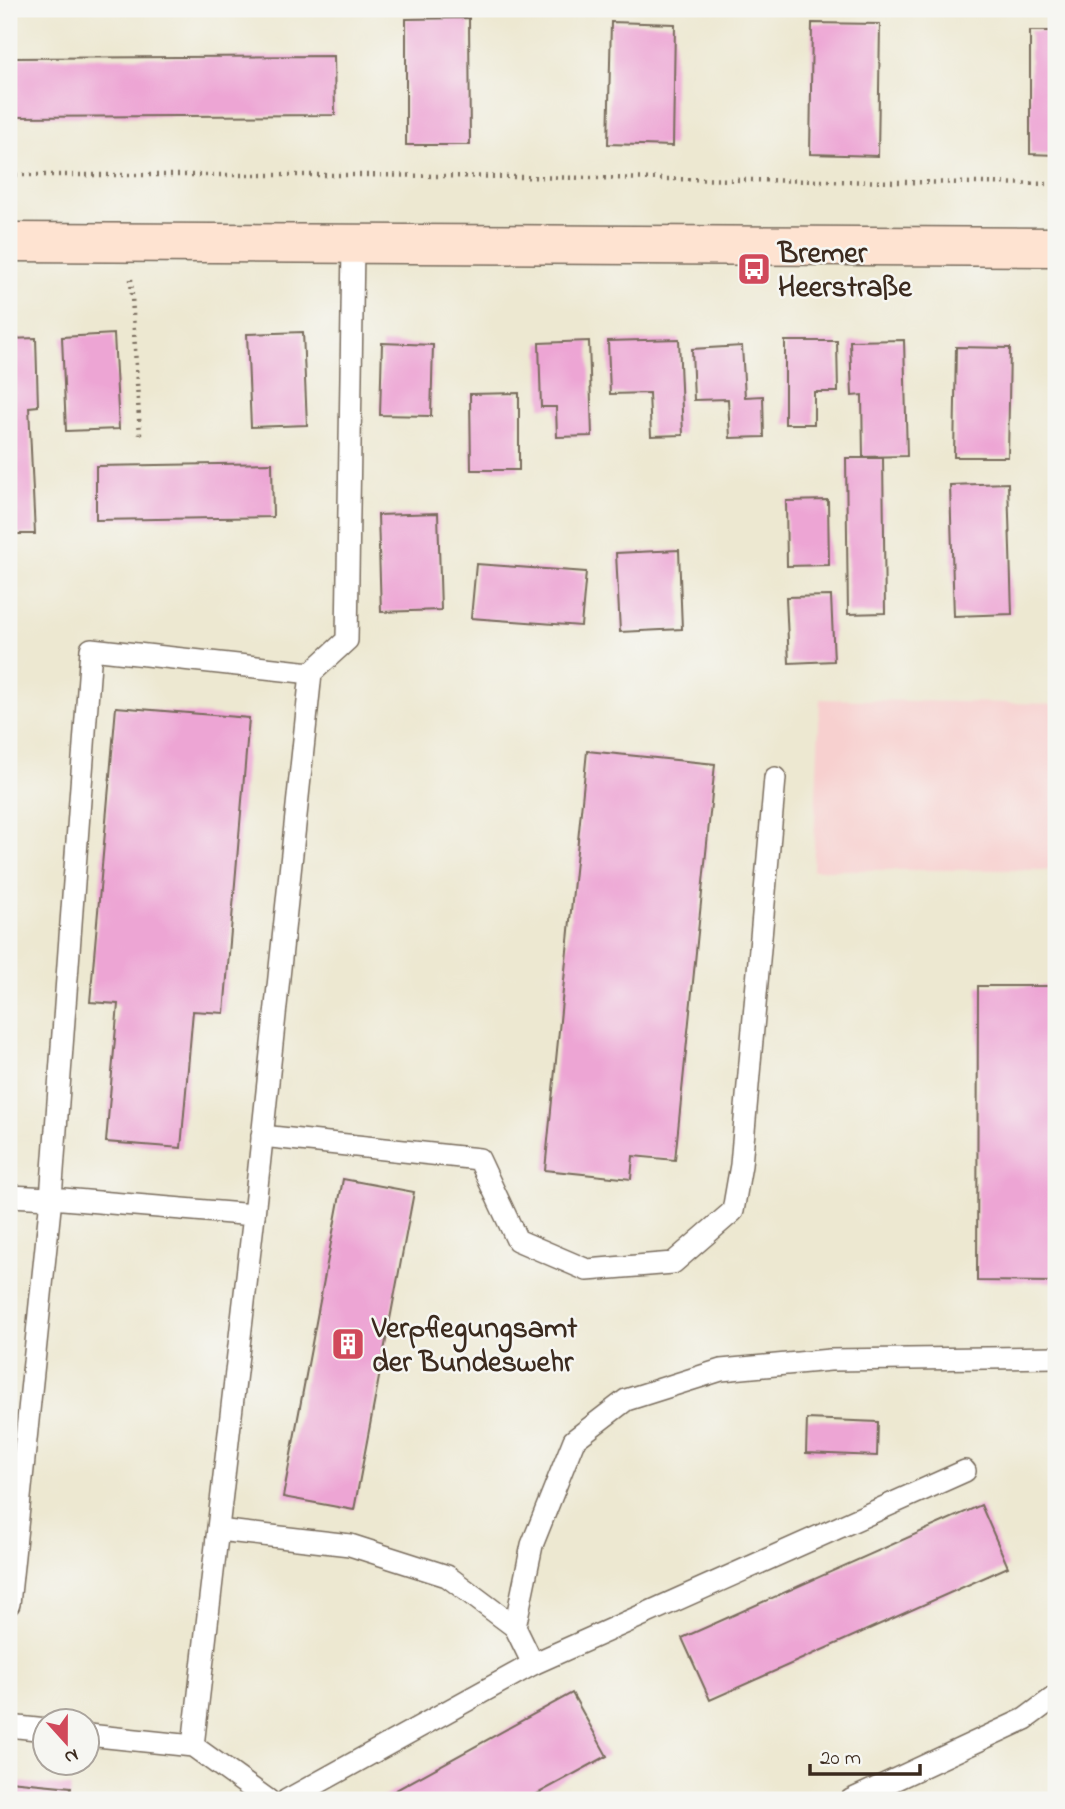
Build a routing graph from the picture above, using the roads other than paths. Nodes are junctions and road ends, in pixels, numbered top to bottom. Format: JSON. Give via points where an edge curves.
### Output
{"nodes":[{"id":1,"x":9,"y":242,"type":"edge"},
{"id":2,"x":353,"y":246,"type":"junction"},
{"id":3,"x":1056,"y":247,"type":"edge"},
{"id":4,"x":311,"y":673,"type":"junction"},
{"id":5,"x":775,"y":778,"type":"dead end"},
{"id":6,"x":262,"y":1136,"type":"junction"},
{"id":7,"x":9,"y":1196,"type":"edge"},
{"id":8,"x":51,"y":1198,"type":"junction"},
{"id":9,"x":254,"y":1215,"type":"junction"},
{"id":10,"x":1056,"y":1357,"type":"edge"},
{"id":11,"x":965,"y":1471,"type":"dead end"},
{"id":12,"x":218,"y":1530,"type":"junction"},
{"id":13,"x":9,"y":1604,"type":"edge"},
{"id":14,"x":515,"y":1627,"type":"junction"},
{"id":15,"x":533,"y":1664,"type":"junction"},
{"id":16,"x":1056,"y":1696,"type":"edge"},
{"id":17,"x":9,"y":1726,"type":"edge"},
{"id":18,"x":32,"y":1728,"type":"edge"},
{"id":19,"x":102,"y":1736,"type":"edge"},
{"id":20,"x":193,"y":1746,"type":"junction"},
{"id":21,"x":268,"y":1800,"type":"edge"},
{"id":22,"x":287,"y":1800,"type":"edge"},
{"id":23,"x":850,"y":1800,"type":"edge"}],
"edges":[{"from":1,"to":2,"type":"street"},
{"from":2,"to":3,"type":"street"},
{"from":2,"to":4,"type":"lane","via":[[347,640]]},
{"from":4,"to":6,"type":"lane"},
{"from":4,"to":8,"type":"lane","via":[[91,649]]},
{"from":5,"to":6,"type":"lane","via":[[741,1165],[733,1211],[673,1263],[587,1270],[517,1240],[479,1159]]},
{"from":6,"to":9,"type":"lane"},
{"from":7,"to":8,"type":"lane"},
{"from":8,"to":9,"type":"lane"},
{"from":8,"to":13,"type":"lane"},
{"from":9,"to":12,"type":"lane"},
{"from":10,"to":14,"type":"lane","via":[[830,1360],[721,1370],[626,1400],[573,1440],[533,1545]]},
{"from":11,"to":15,"type":"lane"},
{"from":12,"to":14,"type":"lane","via":[[350,1545],[447,1576]]},
{"from":12,"to":20,"type":"lane"},
{"from":14,"to":15,"type":"lane"},
{"from":15,"to":22,"type":"lane"},
{"from":16,"to":23,"type":"lane","via":[[1026,1719]]},
{"from":17,"to":18,"type":"lane"},
{"from":19,"to":20,"type":"lane"},
{"from":20,"to":21,"type":"lane"}]}
